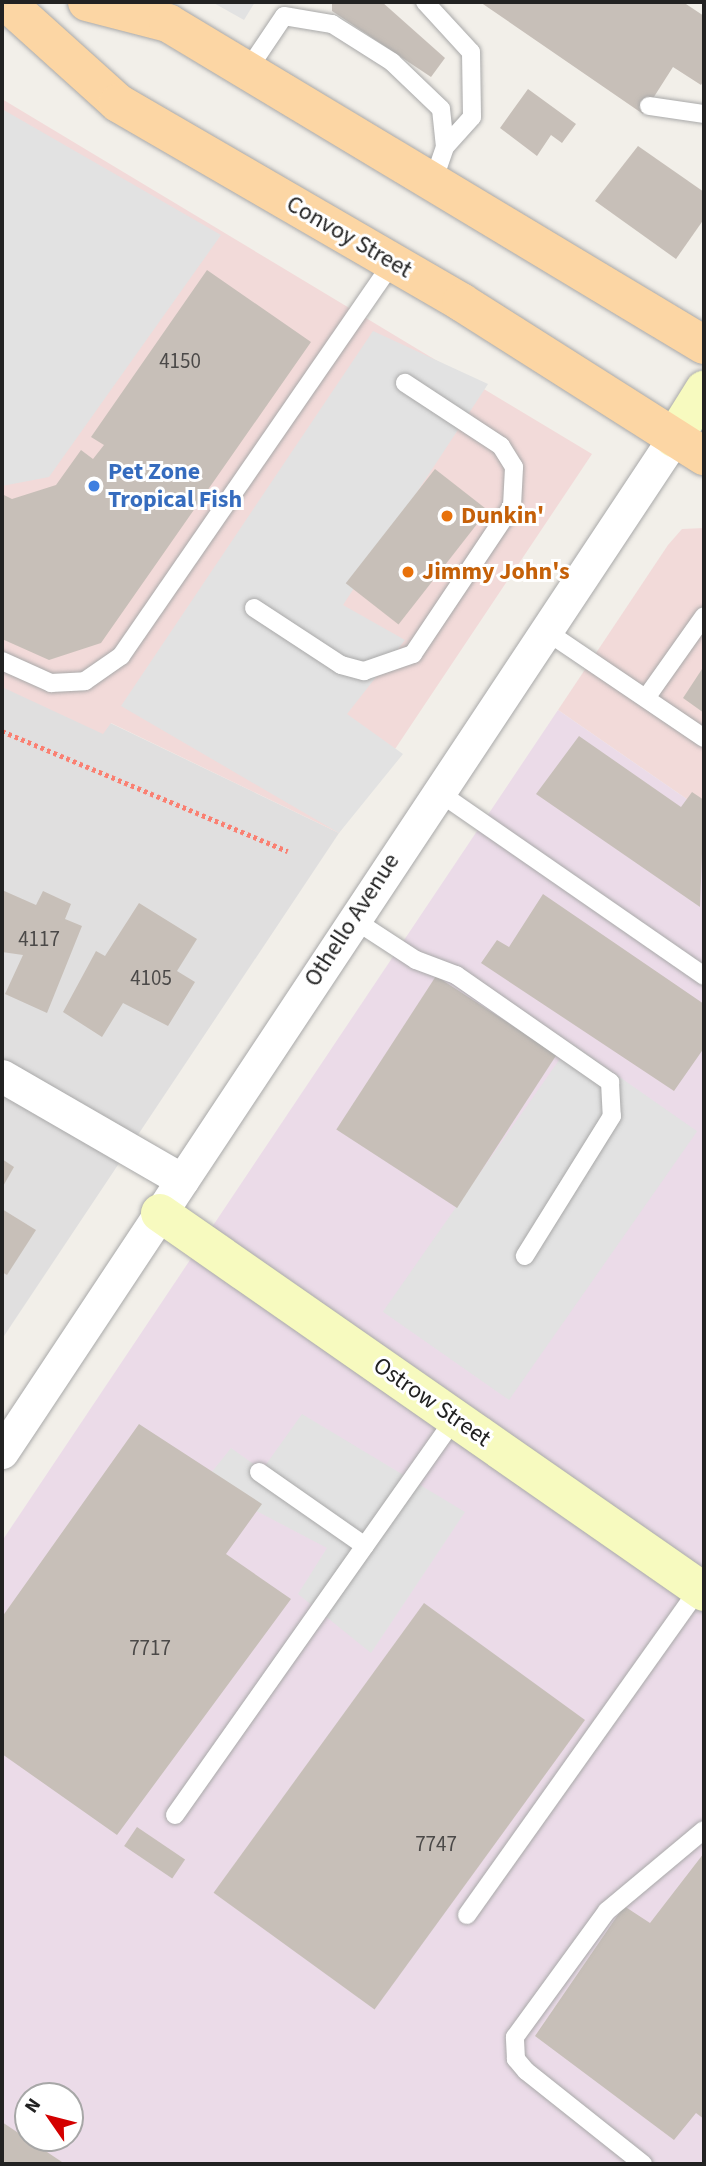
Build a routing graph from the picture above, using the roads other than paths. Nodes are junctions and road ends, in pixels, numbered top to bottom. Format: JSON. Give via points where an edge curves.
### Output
{"nodes":[{"id":1,"x":6,"y":2,"type":"edge"},
{"id":2,"x":87,"y":2,"type":"edge"},
{"id":3,"x":425,"y":2,"type":"edge"},
{"id":4,"x":289,"y":9,"type":"edge"},
{"id":5,"x":247,"y":71,"type":"junction"},
{"id":6,"x":649,"y":106,"type":"dead end"},
{"id":7,"x":704,"y":114,"type":"edge"},
{"id":8,"x":439,"y":164,"type":"junction"},
{"id":9,"x":393,"y":262,"type":"junction"},
{"id":10,"x":704,"y":345,"type":"edge"},
{"id":11,"x":405,"y":383,"type":"dead end"},
{"id":12,"x":704,"y":390,"type":"edge"},
{"id":13,"x":689,"y":447,"type":"edge"},
{"id":14,"x":254,"y":608,"type":"dead end"},
{"id":15,"x":704,"y":616,"type":"edge"},
{"id":16,"x":543,"y":629,"type":"junction"},
{"id":17,"x":2,"y":661,"type":"edge"},
{"id":18,"x":646,"y":698,"type":"junction"},
{"id":19,"x":704,"y":738,"type":"edge"},
{"id":20,"x":437,"y":791,"type":"junction"},
{"id":21,"x":353,"y":919,"type":"junction"},
{"id":22,"x":704,"y":976,"type":"edge"},
{"id":23,"x":2,"y":1076,"type":"edge"},
{"id":24,"x":183,"y":1180,"type":"junction"},
{"id":25,"x":160,"y":1213,"type":"junction"},
{"id":26,"x":525,"y":1256,"type":"dead end"},
{"id":27,"x":455,"y":1418,"type":"junction"},
{"id":28,"x":2,"y":1452,"type":"edge"},
{"id":29,"x":259,"y":1472,"type":"dead end"},
{"id":30,"x":365,"y":1546,"type":"junction"},
{"id":31,"x":702,"y":1590,"type":"edge"},
{"id":32,"x":175,"y":1815,"type":"dead end"},
{"id":33,"x":704,"y":1830,"type":"edge"},
{"id":34,"x":467,"y":1915,"type":"dead end"},
{"id":35,"x":643,"y":2164,"type":"edge"}],
"edges":[{"from":1,"to":9,"type":"main road","name":"Convoy Street","via":[[118,103]]},
{"from":2,"to":5,"type":"main road","via":[[168,23]]},
{"from":3,"to":8,"type":"lane","via":[[471,52],[472,117]]},
{"from":4,"to":5,"type":"lane"},
{"from":4,"to":8,"type":"lane","via":[[332,24],[392,62],[442,108]]},
{"from":5,"to":8,"type":"main road"},
{"from":6,"to":7,"type":"lane"},
{"from":8,"to":10,"type":"main road"},
{"from":9,"to":13,"type":"main road","name":"Convoy Street"},
{"from":9,"to":17,"type":"lane","via":[[121,656],[85,681],[51,683]]},
{"from":11,"to":14,"type":"lane","via":[[501,446],[513,467],[512,506],[482,552],[413,654],[364,671],[341,665]]},
{"from":12,"to":13,"type":"street","name":"Othello Avenue"},
{"from":13,"to":16,"type":"street","name":"Othello Avenue"},
{"from":15,"to":18,"type":"lane"},
{"from":16,"to":18,"type":"lane"},
{"from":16,"to":20,"type":"street","name":"Othello Avenue"},
{"from":18,"to":19,"type":"lane"},
{"from":20,"to":21,"type":"street","name":"Othello Avenue"},
{"from":20,"to":22,"type":"lane"},
{"from":21,"to":24,"type":"street","name":"Othello Avenue"},
{"from":21,"to":26,"type":"lane","via":[[416,961],[456,975],[610,1082],[612,1116]]},
{"from":23,"to":24,"type":"street"},
{"from":24,"to":25,"type":"street","name":"Othello Avenue"},
{"from":25,"to":27,"type":"street","name":"Ostrow Street"},
{"from":25,"to":28,"type":"street","name":"Othello Avenue"},
{"from":27,"to":30,"type":"lane"},
{"from":27,"to":31,"type":"street","name":"Ostrow Street"},
{"from":29,"to":30,"type":"lane"},
{"from":30,"to":32,"type":"lane"},
{"from":31,"to":34,"type":"lane"},
{"from":33,"to":35,"type":"lane","via":[[607,1911],[515,2037],[516,2059],[526,2071]]}]}
